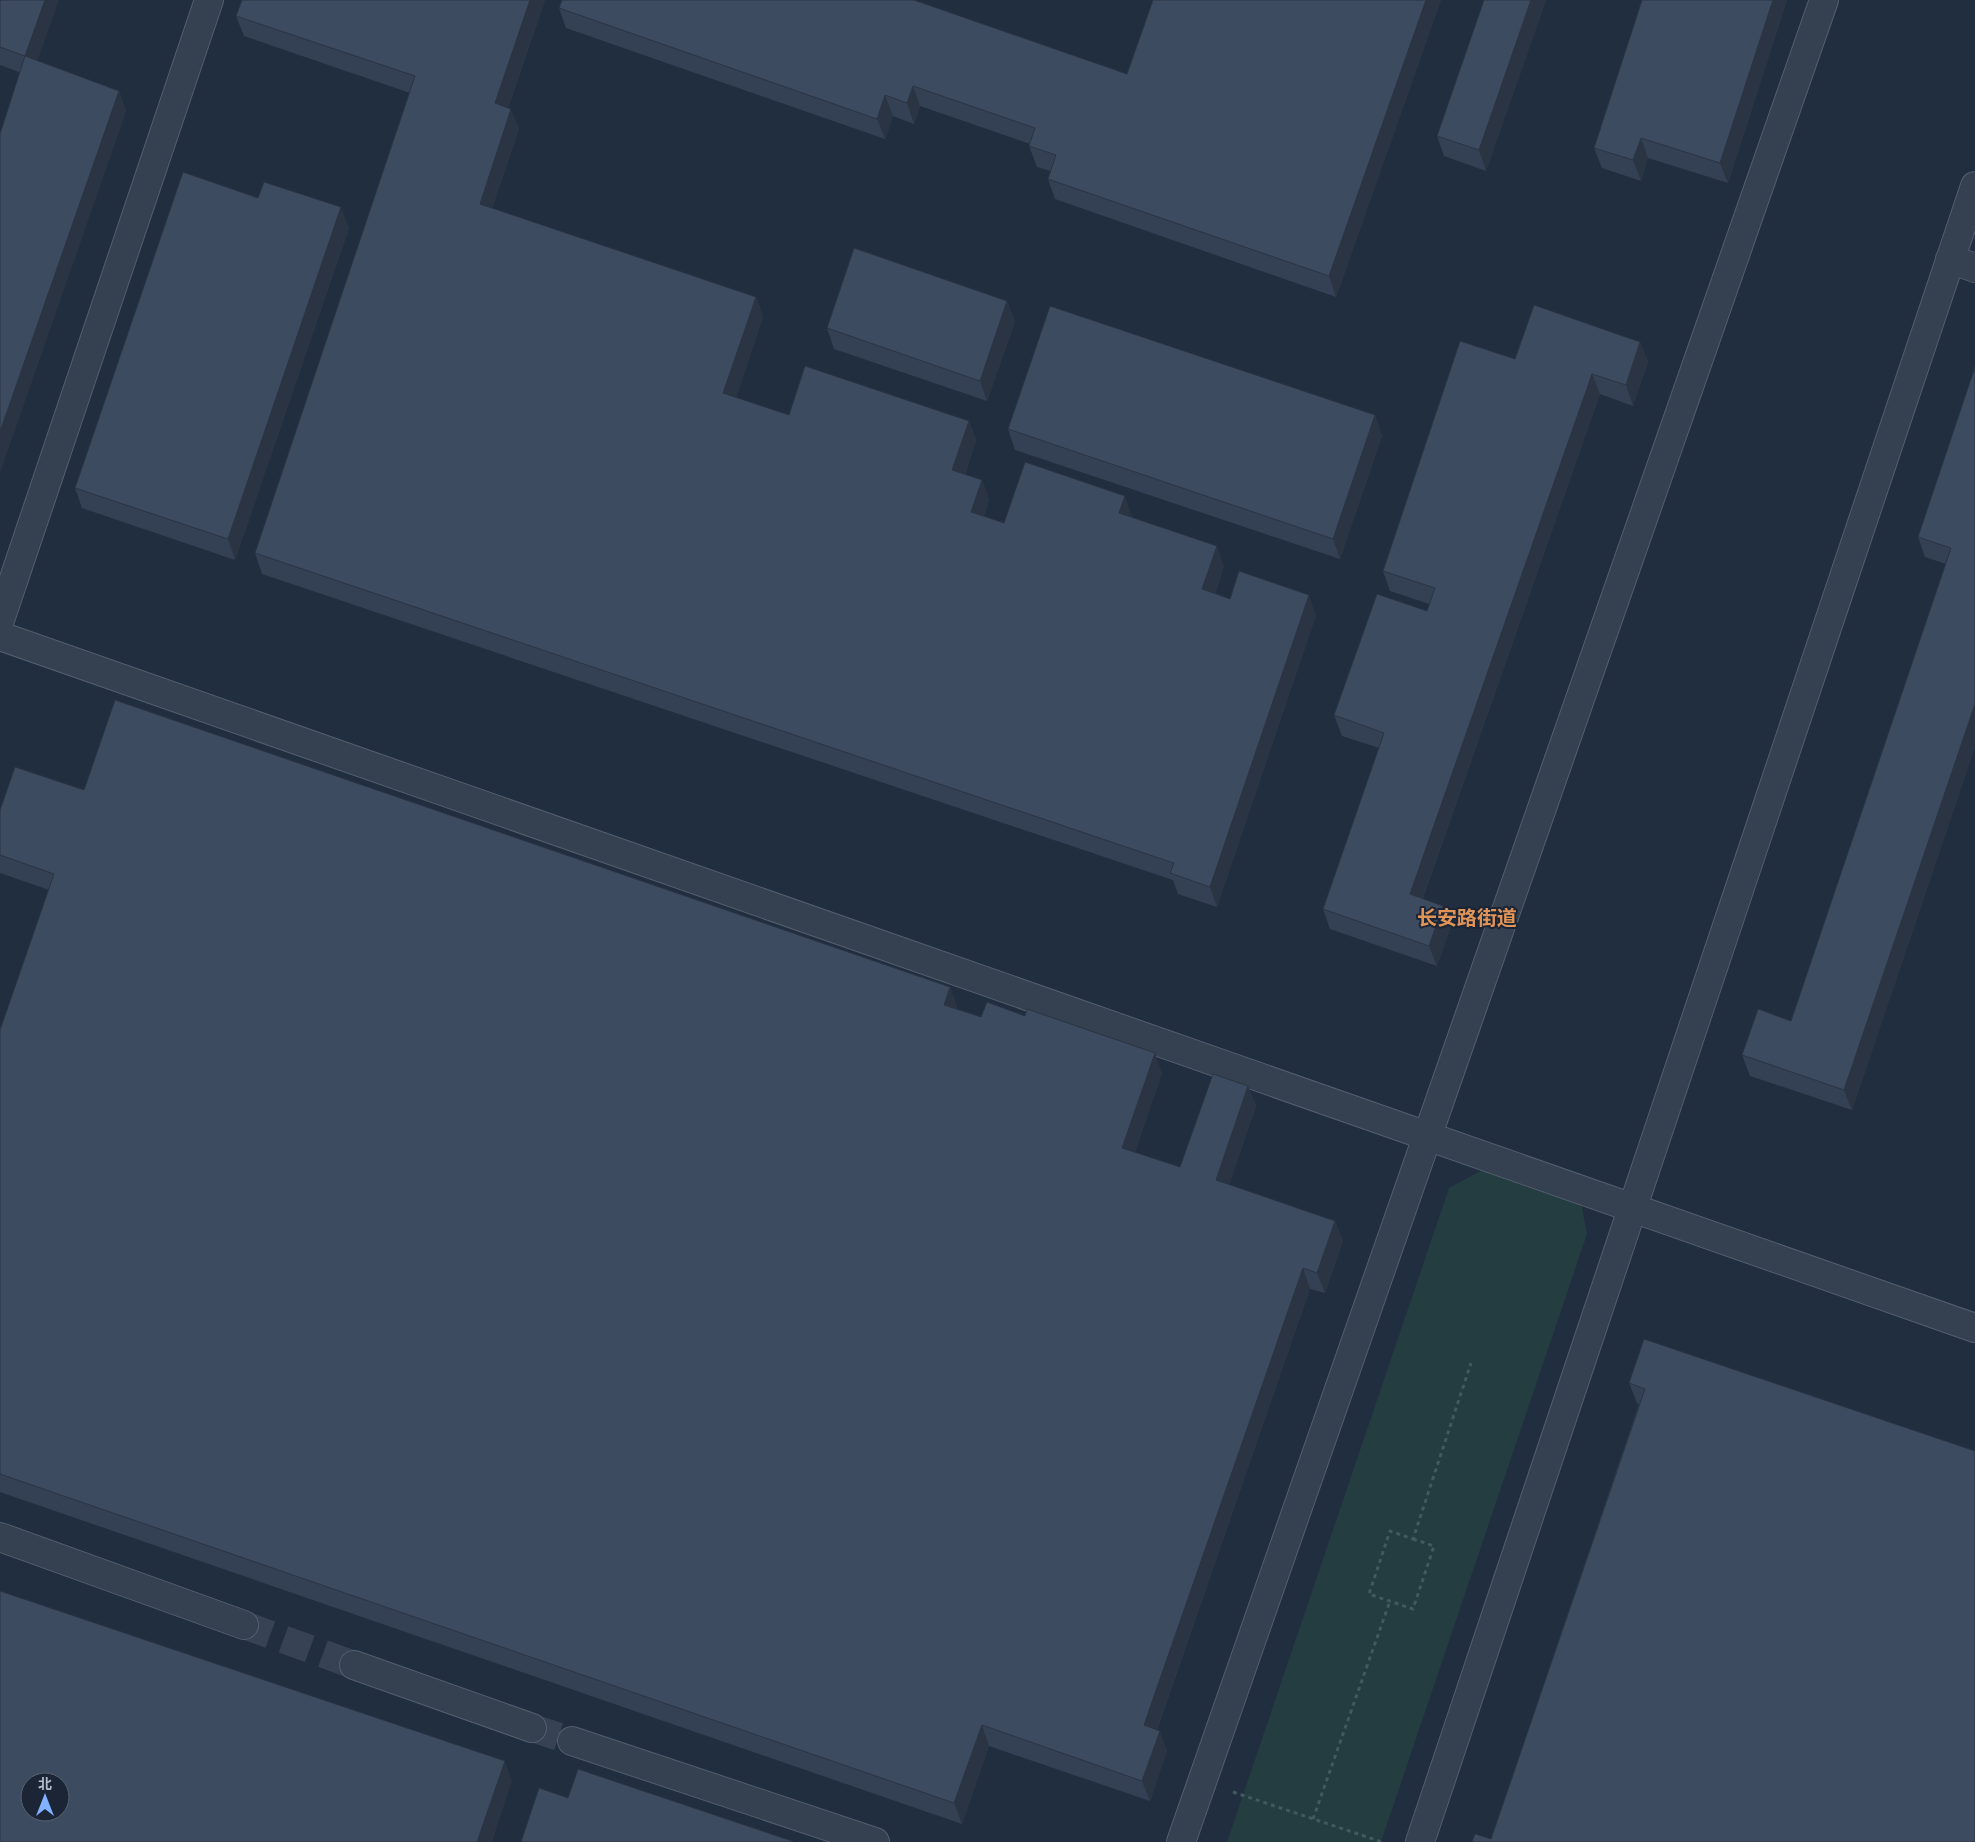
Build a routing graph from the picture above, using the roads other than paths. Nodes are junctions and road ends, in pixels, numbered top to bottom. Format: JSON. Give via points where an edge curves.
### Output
{"nodes":[{"id":1,"x":209,"y":0,"type":"edge"},
{"id":2,"x":1824,"y":0,"type":"edge"},
{"id":3,"x":1975,"y":186,"type":"edge"},
{"id":4,"x":1963,"y":263,"type":"edge"},
{"id":5,"x":0,"y":620,"type":"edge"},
{"id":6,"x":0,"y":636,"type":"edge"},
{"id":7,"x":1426,"y":1136,"type":"junction"},
{"id":8,"x":1632,"y":1208,"type":"junction"},
{"id":9,"x":1975,"y":1328,"type":"edge"},
{"id":10,"x":0,"y":1537,"type":"edge"},
{"id":11,"x":244,"y":1625,"type":"tunnel mouth"},
{"id":12,"x":354,"y":1665,"type":"tunnel mouth"},
{"id":13,"x":532,"y":1728,"type":"tunnel mouth"},
{"id":14,"x":572,"y":1741,"type":"tunnel mouth"},
{"id":15,"x":876,"y":1842,"type":"edge"},
{"id":16,"x":1181,"y":1842,"type":"edge"},
{"id":17,"x":1420,"y":1842,"type":"edge"}],
"edges":[{"from":1,"to":5,"type":"lane"},
{"from":2,"to":7,"type":"lane"},
{"from":3,"to":4,"type":"lane"},
{"from":4,"to":8,"type":"lane"},
{"from":6,"to":7,"type":"lane"},
{"from":7,"to":8,"type":"lane"},
{"from":7,"to":16,"type":"lane"},
{"from":8,"to":9,"type":"lane"},
{"from":8,"to":17,"type":"lane"},
{"from":10,"to":11,"type":"lane"},
{"from":12,"to":13,"type":"lane"},
{"from":14,"to":15,"type":"lane"}]}
